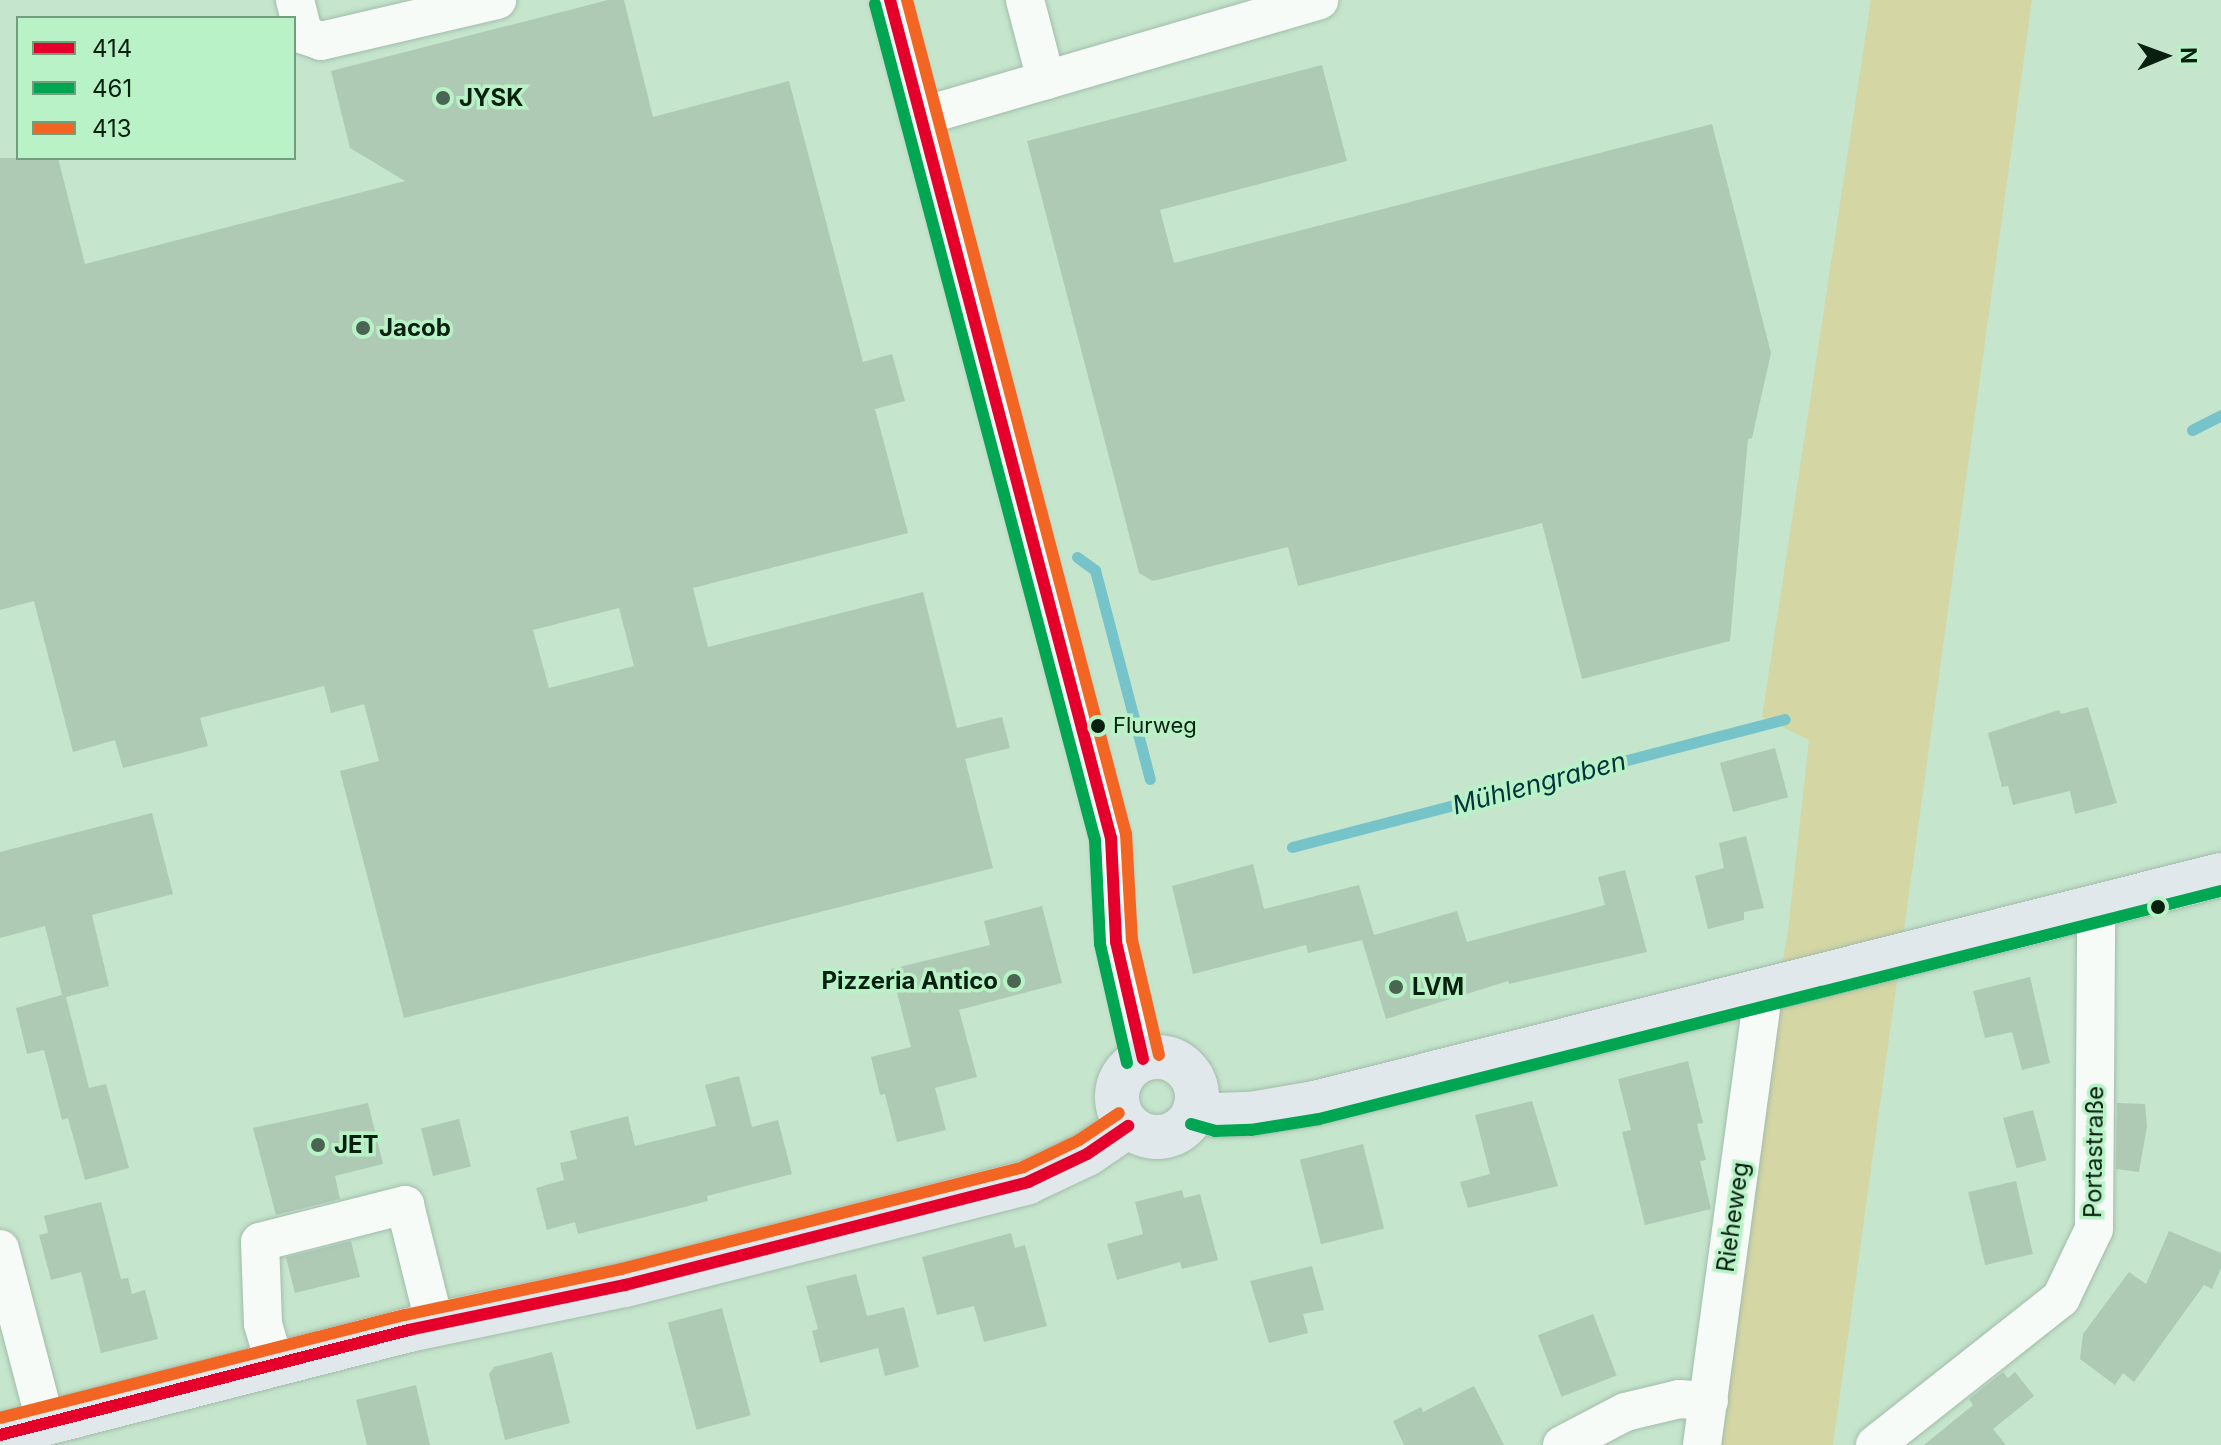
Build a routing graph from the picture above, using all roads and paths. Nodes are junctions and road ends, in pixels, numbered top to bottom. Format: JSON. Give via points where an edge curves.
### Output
{"nodes":[{"id":1,"x":295,"y":0,"type":"edge"},
{"id":2,"x":497,"y":0,"type":"edge"},
{"id":3,"x":890,"y":0,"type":"edge"},
{"id":4,"x":1025,"y":0,"type":"edge"},
{"id":5,"x":1319,"y":0,"type":"edge"},
{"id":6,"x":1046,"y":80,"type":"junction"},
{"id":7,"x":920,"y":117,"type":"junction"},
{"id":8,"x":2221,"y":875,"type":"edge"},
{"id":9,"x":2096,"y":906,"type":"junction"},
{"id":10,"x":1764,"y":988,"type":"junction"},
{"id":11,"x":1143,"y":1059,"type":"junction"},
{"id":12,"x":1195,"y":1109,"type":"junction"},
{"id":13,"x":1128,"y":1126,"type":"junction"},
{"id":14,"x":0,"y":1249,"type":"edge"},
{"id":15,"x":435,"y":1325,"type":"junction"},
{"id":16,"x":275,"y":1365,"type":"junction"},
{"id":17,"x":1709,"y":1401,"type":"junction"},
{"id":18,"x":46,"y":1424,"type":"junction"},
{"id":19,"x":0,"y":1435,"type":"edge"},
{"id":20,"x":1562,"y":1445,"type":"edge"},
{"id":21,"x":1702,"y":1445,"type":"edge"},
{"id":22,"x":1875,"y":1445,"type":"edge"}],
"edges":[{"from":1,"to":2,"type":"street","via":[[304,35],[321,41]]},
{"from":3,"to":7,"type":"street"},
{"from":4,"to":6,"type":"street"},
{"from":5,"to":6,"type":"street"},
{"from":6,"to":7,"type":"street"},
{"from":7,"to":11,"type":"street","via":[[1111,838],[1116,942]]},
{"from":8,"to":9,"type":"main road"},
{"from":9,"to":10,"type":"main road"},
{"from":9,"to":22,"type":"street","name":"Portastraße","via":[[2094,1229],[2061,1298]]},
{"from":10,"to":12,"type":"main road","via":[[1315,1103],[1251,1114],[1216,1115]]},
{"from":10,"to":17,"type":"street","name":"Rieheweg"},
{"from":11,"to":12,"type":"main road","via":[[1167,1057],[1188,1070],[1197,1092]]},
{"from":11,"to":13,"type":"main road","via":[[1131,1066],[1117,1088]]},
{"from":12,"to":13,"type":"main road","via":[[1185,1126],[1162,1137]]},
{"from":13,"to":15,"type":"main road","via":[[1087,1154],[1028,1182],[625,1285]]},
{"from":14,"to":18,"type":"street"},
{"from":15,"to":16,"type":"main road"},
{"from":15,"to":16,"type":"street","via":[[405,1205],[260,1242],[263,1324]]},
{"from":16,"to":18,"type":"main road"},
{"from":17,"to":20,"type":"street","via":[[1679,1399],[1625,1412]]},
{"from":17,"to":21,"type":"street","name":"Rieheweg"},
{"from":18,"to":19,"type":"main road"}]}
